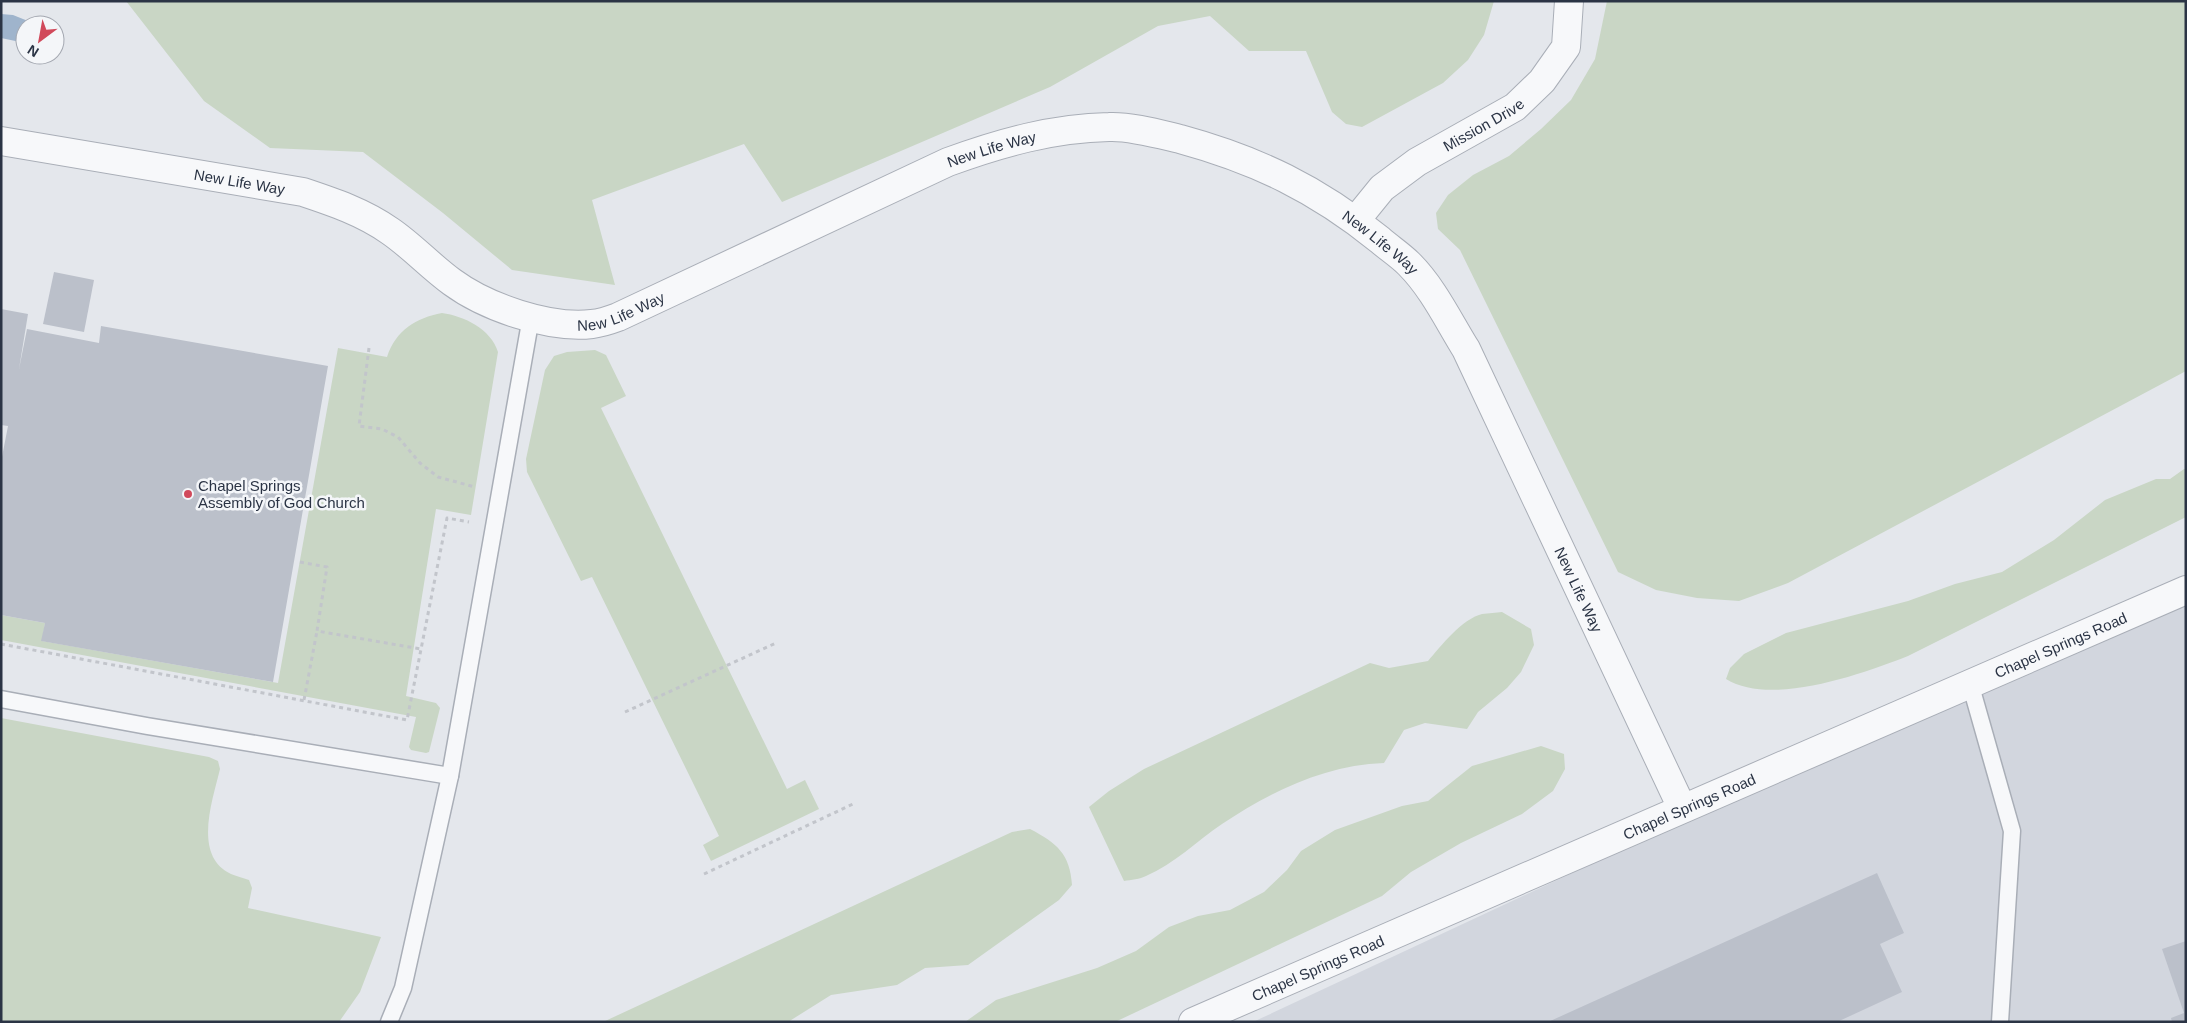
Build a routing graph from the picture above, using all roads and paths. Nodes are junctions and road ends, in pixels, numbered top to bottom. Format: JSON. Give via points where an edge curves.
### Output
{"nodes":[{"id":1,"x":1569,"y":1,"type":"edge"},
{"id":2,"x":1,"y":141,"type":"edge"},
{"id":3,"x":1356,"y":220,"type":"junction"},
{"id":4,"x":531,"y":317,"type":"junction"},
{"id":5,"x":368,"y":348,"type":"dead end"},
{"id":6,"x":500,"y":492,"type":"junction"},
{"id":7,"x":494,"y":526,"type":"junction"},
{"id":8,"x":300,"y":562,"type":"dead end"},
{"id":9,"x":2186,"y":590,"type":"edge"},
{"id":10,"x":318,"y":631,"type":"junction"},
{"id":11,"x":776,"y":643,"type":"dead end"},
{"id":12,"x":1,"y":644,"type":"edge"},
{"id":13,"x":421,"y":649,"type":"junction"},
{"id":14,"x":1970,"y":683,"type":"junction"},
{"id":15,"x":1,"y":699,"type":"edge"},
{"id":16,"x":304,"y":700,"type":"junction"},
{"id":17,"x":625,"y":712,"type":"dead end"},
{"id":18,"x":450,"y":776,"type":"junction"},
{"id":19,"x":853,"y":804,"type":"dead end"},
{"id":20,"x":1682,"y":808,"type":"junction"},
{"id":21,"x":704,"y":874,"type":"dead end"},
{"id":22,"x":389,"y":1022,"type":"edge"},
{"id":23,"x":1193,"y":1022,"type":"edge"},
{"id":24,"x":2000,"y":1022,"type":"edge"}],
"edges":[{"from":1,"to":3,"type":"street","name":"Mission Drive","via":[[1566,47],[1542,81],[1515,107],[1417,162],[1382,188]]},
{"from":2,"to":4,"type":"street","name":"New Life Way","via":[[303,192],[348,207],[390,231],[453,283],[494,306]]},
{"from":3,"to":4,"type":"street","name":"New Life Way","via":[[1269,169],[1222,151],[1161,134],[1111,126],[1051,132],[993,146],[948,162],[618,318],[593,324],[564,324]]},
{"from":3,"to":20,"type":"street","name":"New Life Way","via":[[1409,264],[1429,289],[1466,349]]},
{"from":4,"to":6,"type":"lane"},
{"from":5,"to":6,"type":"path","via":[[359,426],[382,429],[398,437],[420,463],[438,477],[463,486]]},
{"from":6,"to":7,"type":"lane"},
{"from":7,"to":13,"type":"path","via":[[447,518]]},
{"from":7,"to":18,"type":"lane"},
{"from":8,"to":10,"type":"path","via":[[327,567]]},
{"from":9,"to":14,"type":"street","name":"Chapel Springs Road"},
{"from":10,"to":13,"type":"path"},
{"from":10,"to":16,"type":"path"},
{"from":11,"to":17,"type":"path"},
{"from":12,"to":16,"type":"path"},
{"from":13,"to":16,"type":"path","via":[[406,720]]},
{"from":14,"to":20,"type":"street","name":"Chapel Springs Road"},
{"from":14,"to":24,"type":"lane","via":[[2012,831]]},
{"from":15,"to":18,"type":"lane"},
{"from":18,"to":22,"type":"lane","via":[[403,988]]},
{"from":19,"to":21,"type":"path"},
{"from":20,"to":23,"type":"street","name":"Chapel Springs Road"}]}
